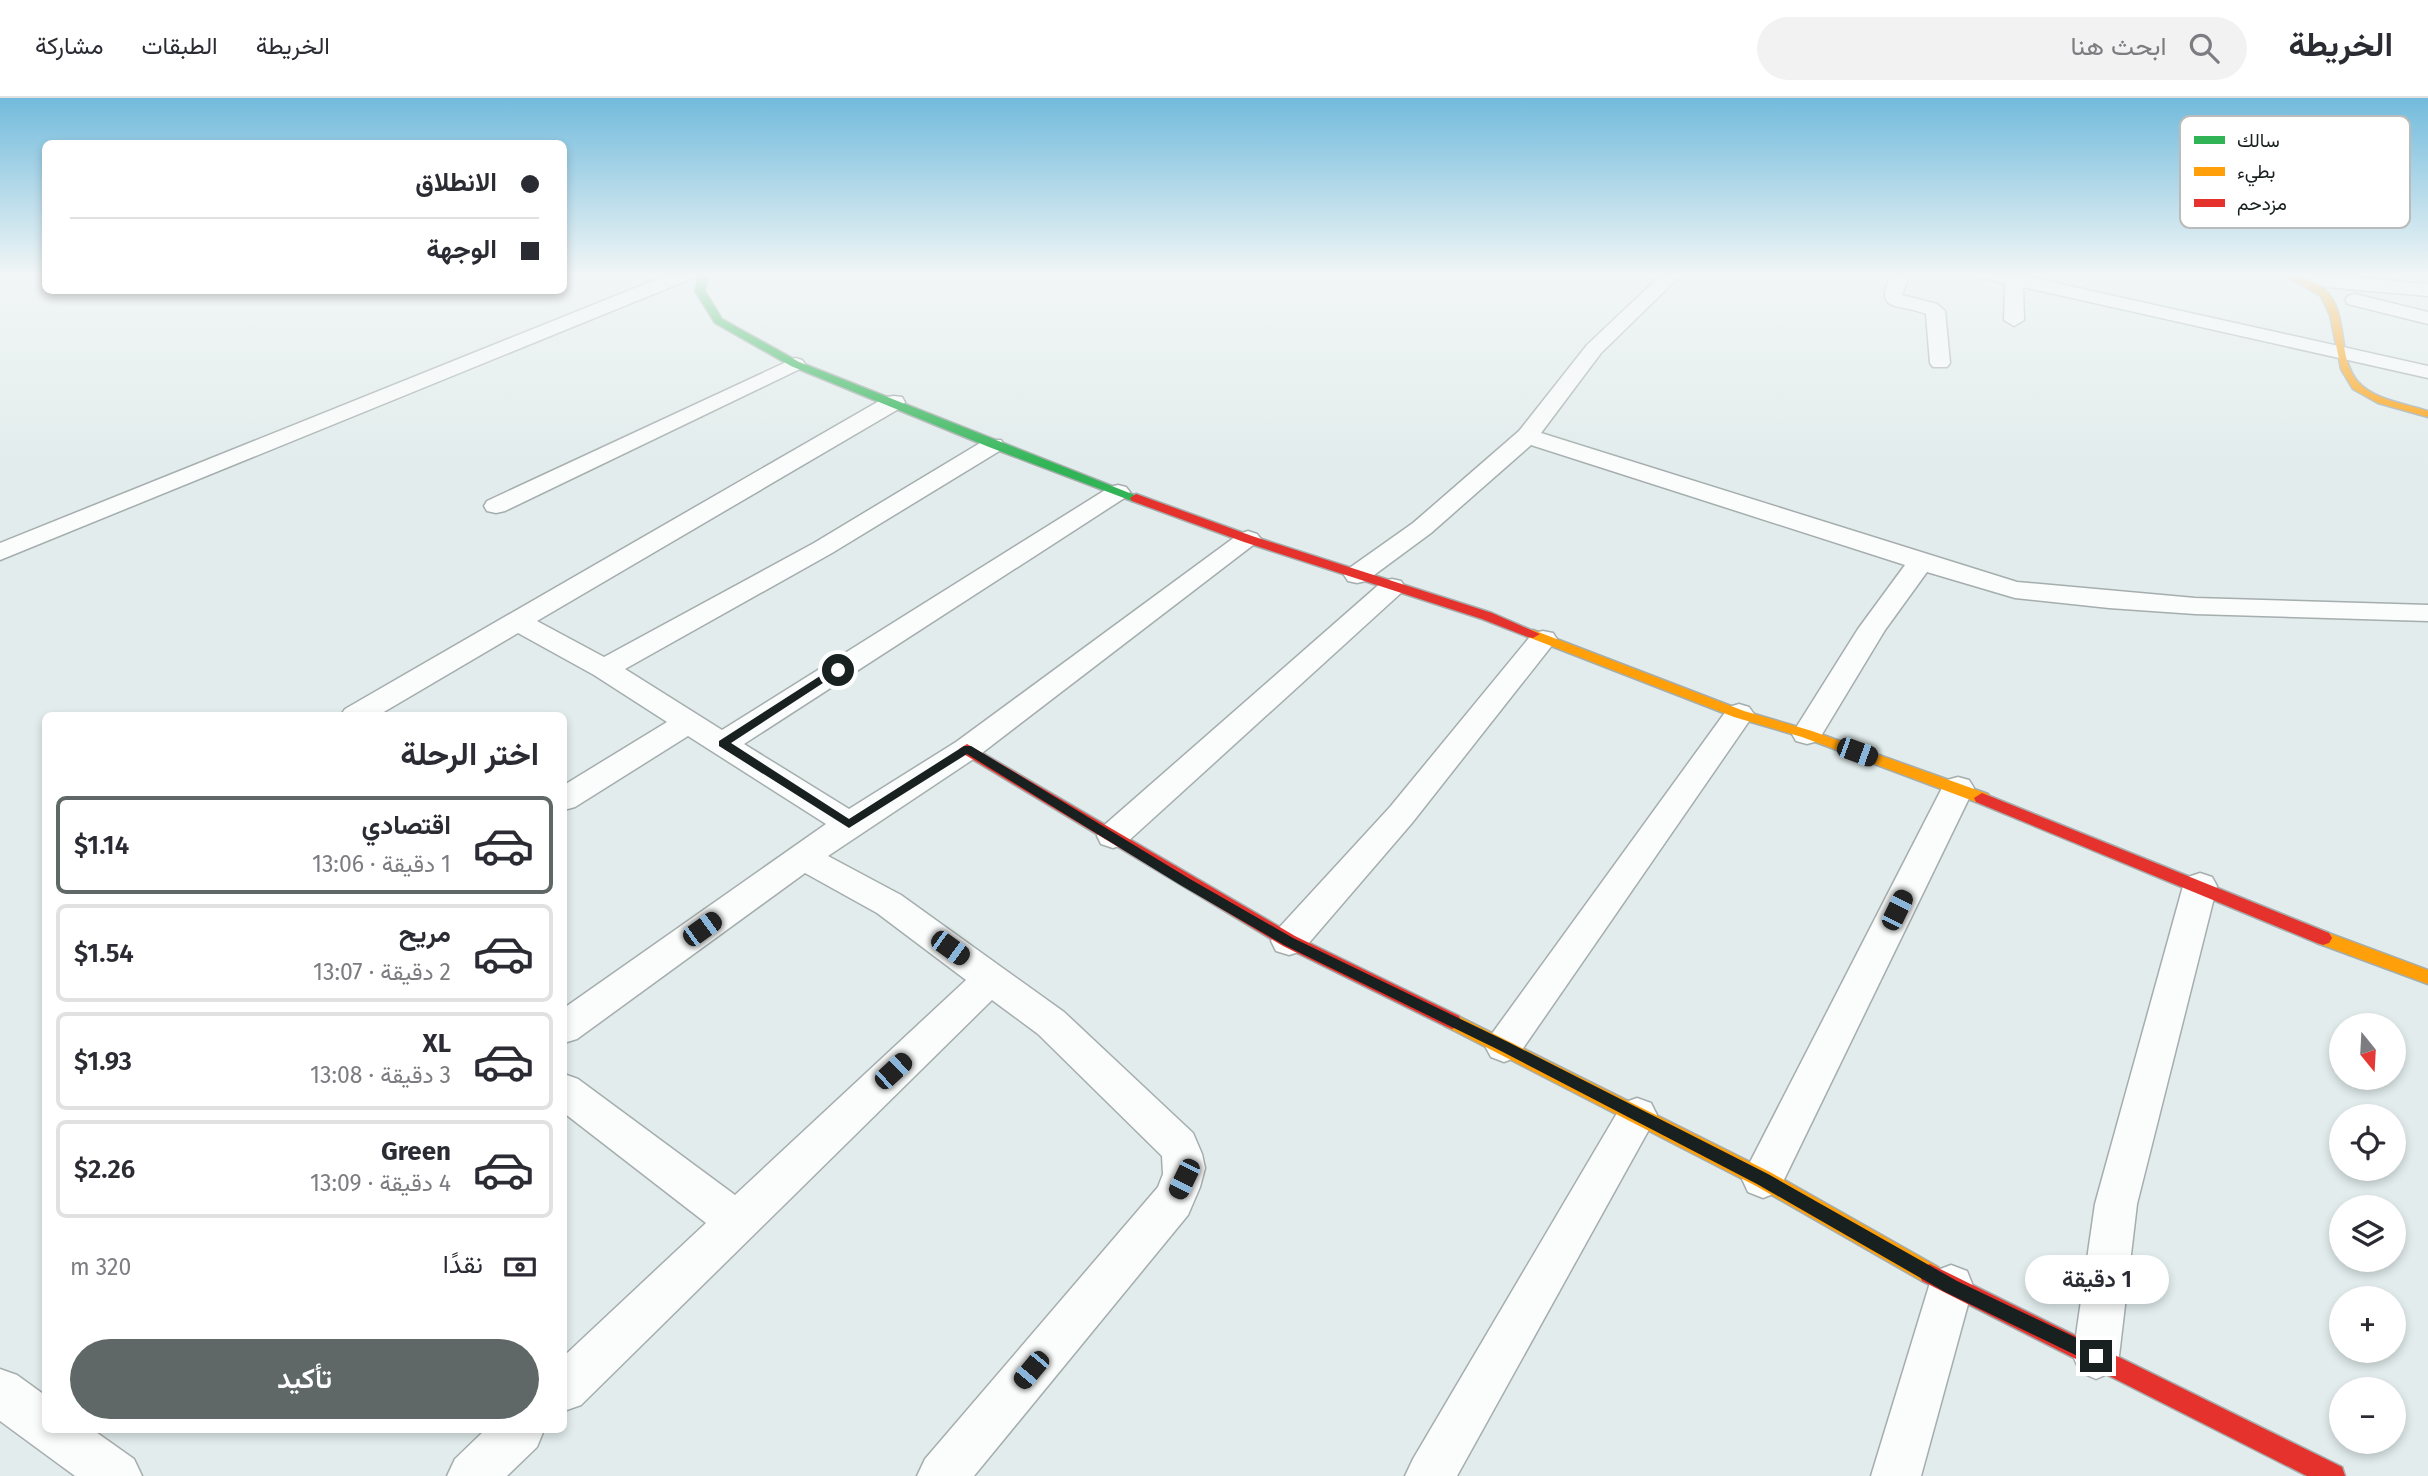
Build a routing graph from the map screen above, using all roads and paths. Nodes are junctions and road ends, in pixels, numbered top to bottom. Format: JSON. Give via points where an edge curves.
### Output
{"nodes":[{"id":1,"x":528,"y":338,"type":"edge"},
{"id":2,"x":749,"y":338,"type":"edge"},
{"id":3,"x":1605,"y":338,"type":"edge"},
{"id":4,"x":1938,"y":338,"type":"edge"},
{"id":5,"x":2276,"y":338,"type":"edge"},
{"id":6,"x":2339,"y":338,"type":"edge"},
{"id":7,"x":2342,"y":353,"type":"junction"},
{"id":8,"x":1940,"y":363,"type":"dead end"},
{"id":9,"x":795,"y":364,"type":"junction"},
{"id":10,"x":2428,"y":372,"type":"edge"},
{"id":11,"x":894,"y":402,"type":"junction"},
{"id":12,"x":2428,"y":414,"type":"edge"},
{"id":13,"x":1527,"y":436,"type":"junction"},
{"id":14,"x":993,"y":445,"type":"junction"},
{"id":15,"x":1118,"y":492,"type":"junction"},
{"id":16,"x":496,"y":506,"type":"dead end"},
{"id":17,"x":1248,"y":539,"type":"junction"},
{"id":18,"x":0,"y":552,"type":"edge"},
{"id":19,"x":1921,"y":562,"type":"junction"},
{"id":20,"x":1357,"y":575,"type":"junction"},
{"id":21,"x":1392,"y":587,"type":"junction"},
{"id":22,"x":2428,"y":613,"type":"edge"},
{"id":23,"x":516,"y":621,"type":"junction"},
{"id":24,"x":1542,"y":639,"type":"junction"},
{"id":25,"x":604,"y":669,"type":"junction"},
{"id":26,"x":362,"y":712,"type":"edge"},
{"id":27,"x":1739,"y":714,"type":"junction"},
{"id":28,"x":688,"y":723,"type":"junction"},
{"id":29,"x":1807,"y":734,"type":"junction"},
{"id":30,"x":723,"y":743,"type":"junction"},
{"id":31,"x":967,"y":749,"type":"junction"},
{"id":32,"x":1958,"y":788,"type":"junction"},
{"id":33,"x":567,"y":797,"type":"edge"},
{"id":34,"x":849,"y":824,"type":"junction"},
{"id":35,"x":1112,"y":836,"type":"junction"},
{"id":36,"x":803,"y":857,"type":"junction"},
{"id":37,"x":2200,"y":886,"type":"junction"},
{"id":38,"x":1289,"y":941,"type":"junction"},
{"id":39,"x":2428,"y":976,"type":"edge"},
{"id":40,"x":991,"y":978,"type":"junction"},
{"id":41,"x":567,"y":1026,"type":"edge"},
{"id":42,"x":1504,"y":1046,"type":"junction"},
{"id":43,"x":567,"y":1093,"type":"edge"},
{"id":44,"x":1637,"y":1115,"type":"junction"},
{"id":45,"x":1763,"y":1179,"type":"junction"},
{"id":46,"x":736,"y":1221,"type":"junction"},
{"id":47,"x":1951,"y":1286,"type":"junction"},
{"id":48,"x":2096,"y":1356,"type":"junction"},
{"id":49,"x":567,"y":1385,"type":"edge"},
{"id":50,"x":0,"y":1392,"type":"edge"},
{"id":51,"x":42,"y":1422,"type":"edge"},
{"id":52,"x":56,"y":1433,"type":"edge"},
{"id":53,"x":517,"y":1433,"type":"edge"},
{"id":54,"x":117,"y":1476,"type":"edge"},
{"id":55,"x":472,"y":1476,"type":"edge"},
{"id":56,"x":942,"y":1476,"type":"edge"},
{"id":57,"x":1430,"y":1476,"type":"edge"},
{"id":58,"x":1896,"y":1476,"type":"edge"},
{"id":59,"x":2333,"y":1476,"type":"edge"}],
"edges":[{"from":1,"to":18,"type":"street"},
{"from":2,"to":9,"type":"street"},
{"from":3,"to":13,"type":"street"},
{"from":4,"to":8,"type":"street"},
{"from":5,"to":7,"type":"street"},
{"from":6,"to":7,"type":"street"},
{"from":7,"to":10,"type":"street"},
{"from":7,"to":12,"type":"street","via":[[2359,390]]},
{"from":9,"to":11,"type":"street"},
{"from":9,"to":16,"type":"street"},
{"from":11,"to":14,"type":"street"},
{"from":11,"to":23,"type":"street"},
{"from":13,"to":19,"type":"street"},
{"from":13,"to":20,"type":"street","via":[[1422,528]]},
{"from":14,"to":15,"type":"street"},
{"from":14,"to":25,"type":"street","via":[[823,548]]},
{"from":15,"to":17,"type":"street"},
{"from":15,"to":30,"type":"street"},
{"from":17,"to":20,"type":"street"},
{"from":17,"to":31,"type":"street"},
{"from":19,"to":22,"type":"street","via":[[2015,590],[2109,600]]},
{"from":19,"to":29,"type":"street","via":[[1872,629]]},
{"from":20,"to":21,"type":"street"},
{"from":21,"to":24,"type":"street"},
{"from":21,"to":35,"type":"street"},
{"from":23,"to":25,"type":"street"},
{"from":23,"to":26,"type":"street"},
{"from":24,"to":27,"type":"street"},
{"from":24,"to":38,"type":"street","via":[[1401,815]]},
{"from":25,"to":28,"type":"street"},
{"from":27,"to":29,"type":"street"},
{"from":27,"to":42,"type":"street"},
{"from":28,"to":30,"type":"street"},
{"from":28,"to":33,"type":"street"},
{"from":29,"to":32,"type":"street"},
{"from":30,"to":34,"type":"street"},
{"from":31,"to":34,"type":"street"},
{"from":31,"to":35,"type":"street"},
{"from":32,"to":37,"type":"street"},
{"from":32,"to":45,"type":"street"},
{"from":34,"to":36,"type":"street"},
{"from":35,"to":38,"type":"street"},
{"from":36,"to":40,"type":"street","via":[[889,904]]},
{"from":36,"to":41,"type":"street"},
{"from":37,"to":39,"type":"street","via":[[2364,955]]},
{"from":37,"to":48,"type":"street","via":[[2116,1204]]},
{"from":38,"to":42,"type":"street"},
{"from":40,"to":46,"type":"street"},
{"from":40,"to":56,"type":"street","via":[[1051,1023],[1179,1146],[1186,1161],[1184,1179],[1173,1201]]},
{"from":42,"to":44,"type":"street"},
{"from":43,"to":46,"type":"street"},
{"from":44,"to":45,"type":"street"},
{"from":44,"to":57,"type":"street"},
{"from":45,"to":47,"type":"street"},
{"from":46,"to":49,"type":"street"},
{"from":47,"to":48,"type":"street"},
{"from":47,"to":58,"type":"street"},
{"from":48,"to":59,"type":"street"},
{"from":50,"to":51,"type":"street"},
{"from":52,"to":54,"type":"street"},
{"from":53,"to":55,"type":"street"}]}
